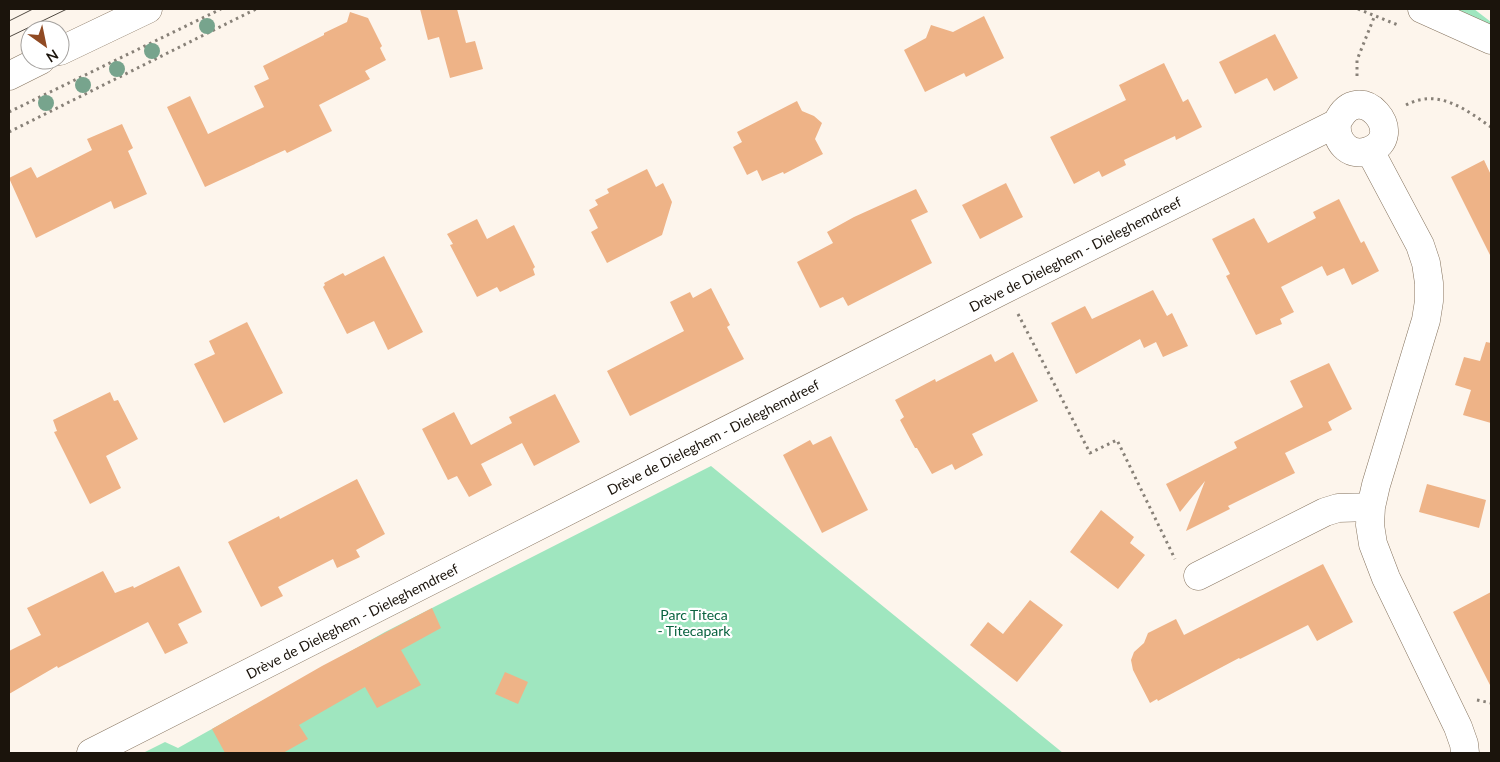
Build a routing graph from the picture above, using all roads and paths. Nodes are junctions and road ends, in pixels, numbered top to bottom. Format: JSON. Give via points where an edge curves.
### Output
{"nodes":[{"id":1,"x":148,"y":9,"type":"edge"},
{"id":2,"x":221,"y":9,"type":"edge"},
{"id":3,"x":256,"y":9,"type":"edge"},
{"id":4,"x":1422,"y":9,"type":"edge"},
{"id":5,"x":1375,"y":15,"type":"dead end"},
{"id":6,"x":1491,"y":40,"type":"edge"},
{"id":7,"x":70,"y":46,"type":"edge"},
{"id":8,"x":21,"y":70,"type":"edge"},
{"id":9,"x":9,"y":76,"type":"edge"},
{"id":10,"x":1357,"y":105,"type":"junction"},
{"id":11,"x":9,"y":112,"type":"edge"},
{"id":12,"x":1337,"y":123,"type":"junction"},
{"id":13,"x":1491,"y":128,"type":"edge"},
{"id":14,"x":9,"y":132,"type":"edge"},
{"id":15,"x":1377,"y":140,"type":"junction"},
{"id":16,"x":1005,"y":289,"type":"junction"},
{"id":17,"x":1371,"y":507,"type":"junction"},
{"id":18,"x":1198,"y":576,"type":"joint"},
{"id":19,"x":1474,"y":700,"type":"dead end"},
{"id":20,"x":1491,"y":703,"type":"edge"},
{"id":21,"x":90,"y":753,"type":"edge"},
{"id":22,"x":1465,"y":753,"type":"edge"}],
"edges":[{"from":1,"to":7,"type":"street"},
{"from":2,"to":11,"type":"path"},
{"from":3,"to":14,"type":"path"},
{"from":4,"to":6,"type":"street"},
{"from":5,"to":10,"type":"path","via":[[1357,60]]},
{"from":8,"to":9,"type":"street"},
{"from":10,"to":12,"type":"street","name":"Drève de Dieleghem - Dieleghemdreef","via":[[1344,111]]},
{"from":10,"to":15,"type":"street","via":[[1377,112],[1383,123]]},
{"from":12,"to":15,"type":"street","via":[[1338,138],[1348,149],[1362,152]]},
{"from":12,"to":16,"type":"street","name":"Drève de Dieleghem - Dieleghemdreef"},
{"from":13,"to":15,"type":"path","via":[[1456,104],[1442,100],[1415,100],[1391,118]]},
{"from":15,"to":17,"type":"street","via":[[1426,264],[1429,302]]},
{"from":16,"to":18,"type":"path","via":[[1090,453],[1116,440],[1186,582]]},
{"from":16,"to":21,"type":"street","name":"Drève de Dieleghem - Dieleghemdreef"},
{"from":17,"to":18,"type":"street","via":[[1338,508],[1325,512]]},
{"from":17,"to":22,"type":"street","via":[[1370,525],[1379,562],[1458,727]]},
{"from":19,"to":20,"type":"path"}]}
